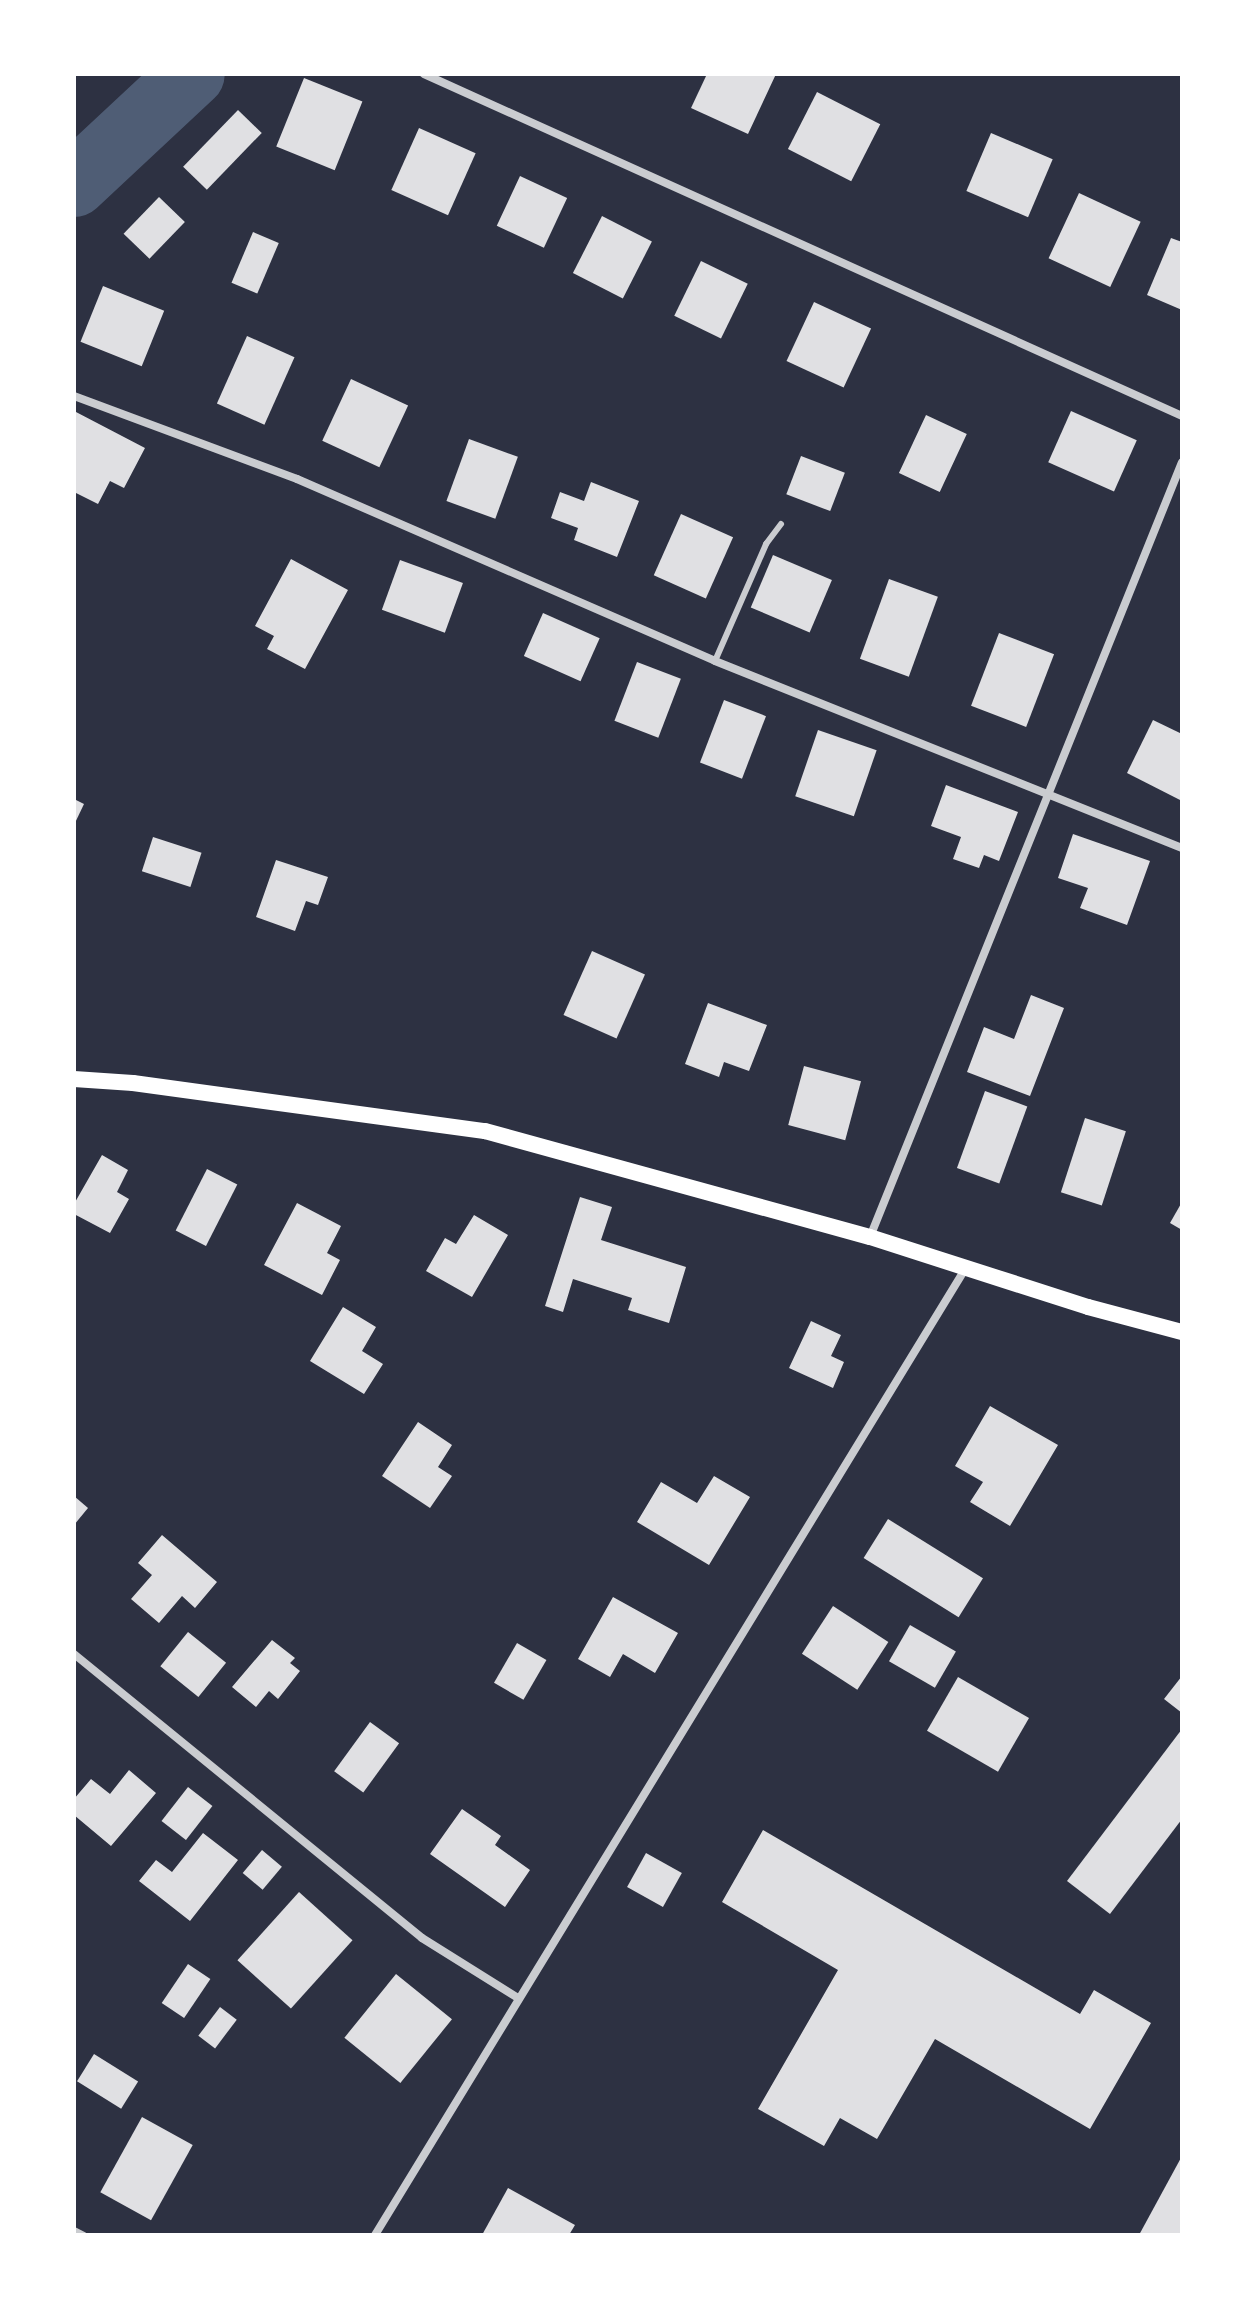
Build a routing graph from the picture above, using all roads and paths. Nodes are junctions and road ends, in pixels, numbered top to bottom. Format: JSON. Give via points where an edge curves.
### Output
{"nodes":[{"id":1,"x":424,"y":74,"type":"edge"},
{"id":2,"x":74,"y":396,"type":"edge"},
{"id":3,"x":1182,"y":416,"type":"edge"},
{"id":4,"x":1182,"y":462,"type":"edge"},
{"id":5,"x":781,"y":524,"type":"dead end"},
{"id":6,"x":715,"y":661,"type":"junction"},
{"id":7,"x":1046,"y":793,"type":"junction"},
{"id":8,"x":1182,"y":848,"type":"edge"},
{"id":9,"x":74,"y":1079,"type":"edge"},
{"id":10,"x":870,"y":1237,"type":"junction"},
{"id":11,"x":965,"y":1269,"type":"junction"},
{"id":12,"x":1182,"y":1332,"type":"edge"},
{"id":13,"x":74,"y":1654,"type":"edge"},
{"id":14,"x":518,"y":1998,"type":"junction"},
{"id":15,"x":74,"y":2230,"type":"edge"},
{"id":16,"x":84,"y":2235,"type":"edge"},
{"id":17,"x":375,"y":2235,"type":"edge"}],
"edges":[{"from":1,"to":3,"type":"street"},
{"from":2,"to":6,"type":"street","via":[[297,479]]},
{"from":4,"to":7,"type":"street"},
{"from":5,"to":6,"type":"lane","via":[[766,544]]},
{"from":6,"to":7,"type":"street"},
{"from":7,"to":8,"type":"street"},
{"from":7,"to":10,"type":"street"},
{"from":9,"to":10,"type":"main road","via":[[485,1131]]},
{"from":10,"to":11,"type":"main road"},
{"from":11,"to":12,"type":"main road"},
{"from":11,"to":14,"type":"street"},
{"from":13,"to":14,"type":"street","via":[[422,1938]]},
{"from":14,"to":17,"type":"street"},
{"from":15,"to":16,"type":"lane"}]}
